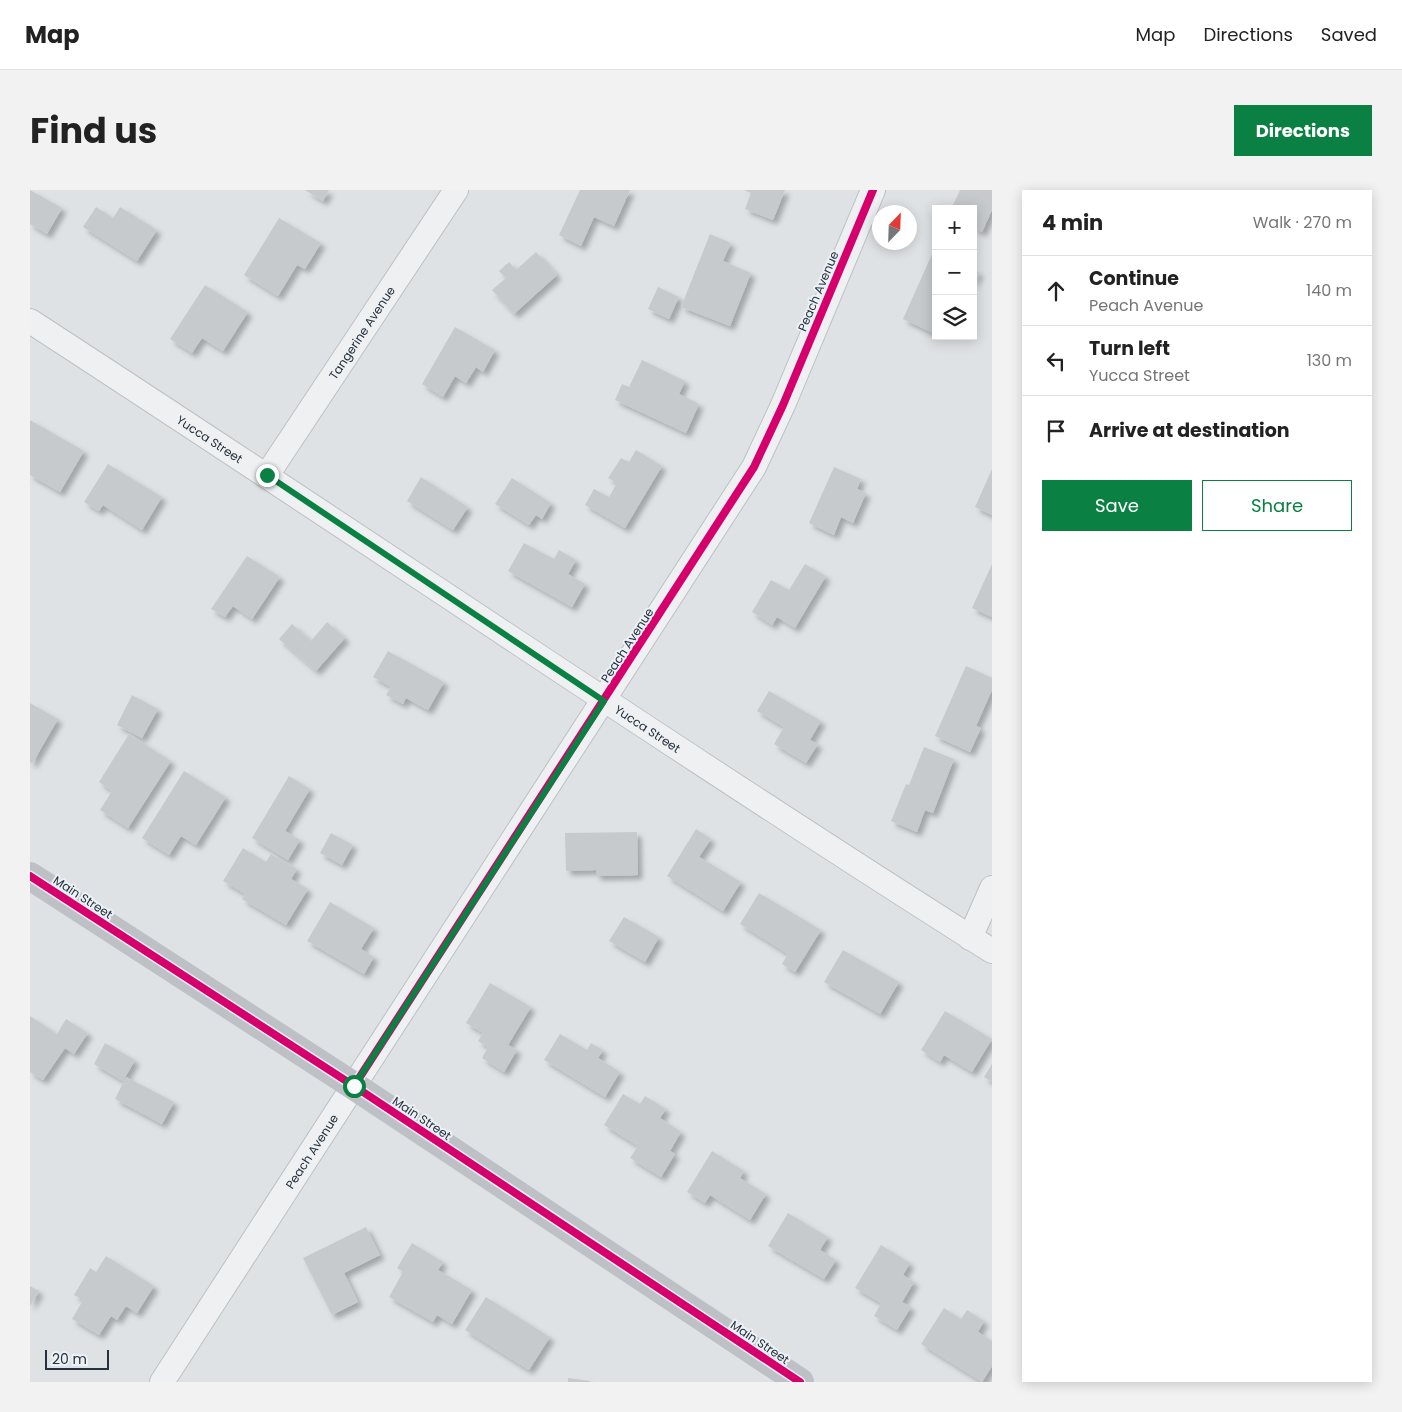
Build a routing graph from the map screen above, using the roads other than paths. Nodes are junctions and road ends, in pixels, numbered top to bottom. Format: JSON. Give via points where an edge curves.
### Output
{"nodes":[{"id":1,"x":456,"y":190,"type":"edge"},
{"id":2,"x":873,"y":190,"type":"edge"},
{"id":3,"x":30,"y":321,"type":"edge"},
{"id":4,"x":267,"y":475,"type":"junction"},
{"id":5,"x":604,"y":701,"type":"junction"},
{"id":6,"x":30,"y":876,"type":"edge"},
{"id":7,"x":992,"y":888,"type":"edge"},
{"id":8,"x":970,"y":938,"type":"junction"},
{"id":9,"x":992,"y":951,"type":"edge"},
{"id":10,"x":354,"y":1086,"type":"junction"},
{"id":11,"x":162,"y":1382,"type":"edge"},
{"id":12,"x":800,"y":1382,"type":"edge"}],
"edges":[{"from":1,"to":4,"type":"street","name":"Tangerine Avenue"},
{"from":2,"to":5,"type":"street","name":"Peach Avenue","via":[[754,467]]},
{"from":3,"to":4,"type":"street","name":"Yucca Street"},
{"from":4,"to":5,"type":"street","name":"Yucca Street"},
{"from":5,"to":8,"type":"street","name":"Yucca Street"},
{"from":5,"to":10,"type":"street","name":"Peach Avenue"},
{"from":6,"to":10,"type":"main road","name":"Main Street"},
{"from":7,"to":8,"type":"street"},
{"from":8,"to":9,"type":"street","name":"Yucca Street"},
{"from":10,"to":11,"type":"street","name":"Peach Avenue"},
{"from":10,"to":12,"type":"main road","name":"Main Street"}]}
